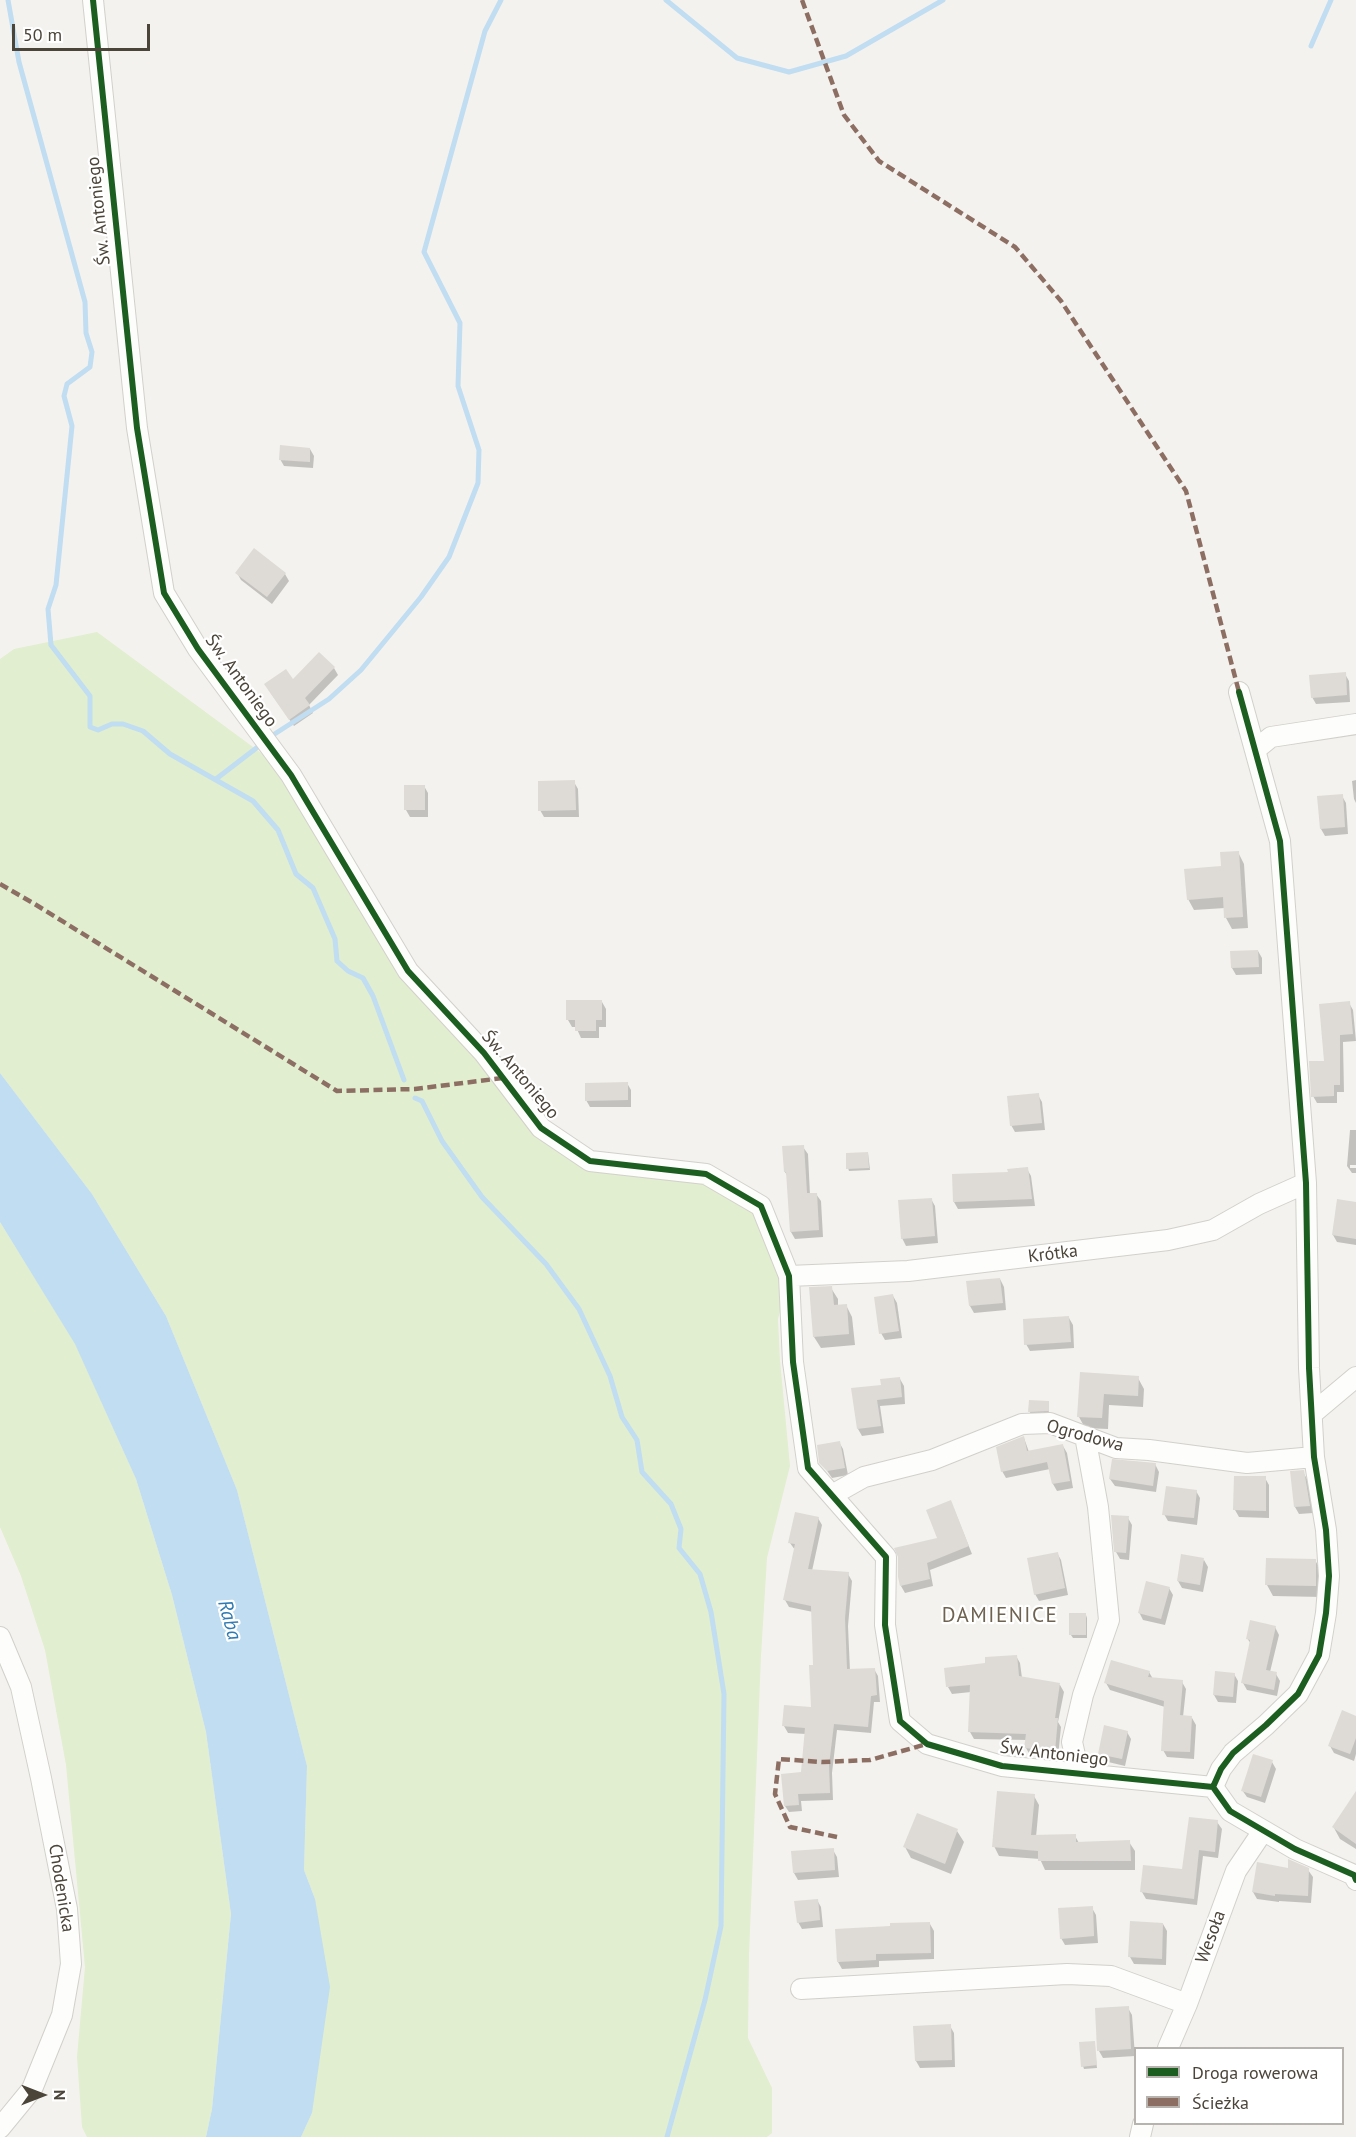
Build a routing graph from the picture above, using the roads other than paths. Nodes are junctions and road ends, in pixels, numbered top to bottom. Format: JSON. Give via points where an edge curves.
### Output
{"nodes":[{"id":1,"x":93,"y":0,"type":"edge"},
{"id":2,"x":1239,"y":692,"type":"dead end"},
{"id":3,"x":1356,"y":724,"type":"edge"},
{"id":4,"x":1255,"y":750,"type":"junction"},
{"id":5,"x":1306,"y":1183,"type":"junction"},
{"id":6,"x":789,"y":1276,"type":"junction"},
{"id":7,"x":1356,"y":1377,"type":"edge"},
{"id":8,"x":1313,"y":1413,"type":"junction"},
{"id":9,"x":1085,"y":1436,"type":"junction"},
{"id":10,"x":1314,"y":1457,"type":"junction"},
{"id":11,"x":832,"y":1495,"type":"junction"},
{"id":12,"x":0,"y":1637,"type":"edge"},
{"id":13,"x":1079,"y":1773,"type":"junction"},
{"id":14,"x":1213,"y":1787,"type":"junction"},
{"id":15,"x":1263,"y":1831,"type":"junction"},
{"id":16,"x":1356,"y":1880,"type":"edge"},
{"id":17,"x":801,"y":1989,"type":"dead end"},
{"id":18,"x":1187,"y":2004,"type":"junction"},
{"id":19,"x":1169,"y":2047,"type":"edge"},
{"id":20,"x":0,"y":2128,"type":"edge"}],
"edges":[{"from":1,"to":6,"type":"street","name":"Św. Antoniego","via":[[136,428],[164,593],[198,649],[291,775],[408,971],[484,1053],[541,1128],[590,1161],[706,1174],[760,1206]]},
{"from":2,"to":4,"type":"street"},
{"from":3,"to":4,"type":"street","via":[[1271,737]]},
{"from":4,"to":5,"type":"street","via":[[1280,841]]},
{"from":5,"to":6,"type":"street","name":"Krótka","via":[[1213,1230],[1168,1240],[908,1271]]},
{"from":5,"to":8,"type":"street"},
{"from":6,"to":11,"type":"street","name":"Św. Antoniego","via":[[793,1362],[808,1467]]},
{"from":7,"to":8,"type":"street"},
{"from":8,"to":10,"type":"street"},
{"from":9,"to":10,"type":"street","name":"Ogrodowa","via":[[1116,1448],[1247,1463]]},
{"from":9,"to":11,"type":"street","name":"Ogrodowa","via":[[1050,1423],[1022,1424],[932,1460],[864,1477]]},
{"from":9,"to":13,"type":"street","via":[[1098,1508],[1109,1620],[1083,1695],[1072,1742]]},
{"from":10,"to":14,"type":"street","via":[[1329,1576],[1319,1655],[1299,1694],[1233,1753]]},
{"from":11,"to":13,"type":"street","name":"Św. Antoniego","via":[[886,1557],[885,1624],[900,1721],[927,1744],[1002,1766]]},
{"from":12,"to":20,"type":"street","name":"Chodenicka","via":[[21,1687],[39,1767],[67,1909],[71,1964],[62,2015],[32,2089]]},
{"from":13,"to":14,"type":"street","name":"Św. Antoniego"},
{"from":14,"to":15,"type":"street","via":[[1230,1811]]},
{"from":15,"to":16,"type":"street","via":[[1354,1875]]},
{"from":15,"to":18,"type":"street","name":"Wesoła","via":[[1236,1871]]},
{"from":17,"to":18,"type":"street","via":[[1067,1974],[1111,1976]]},
{"from":18,"to":19,"type":"street","name":"Wesoła"}]}
